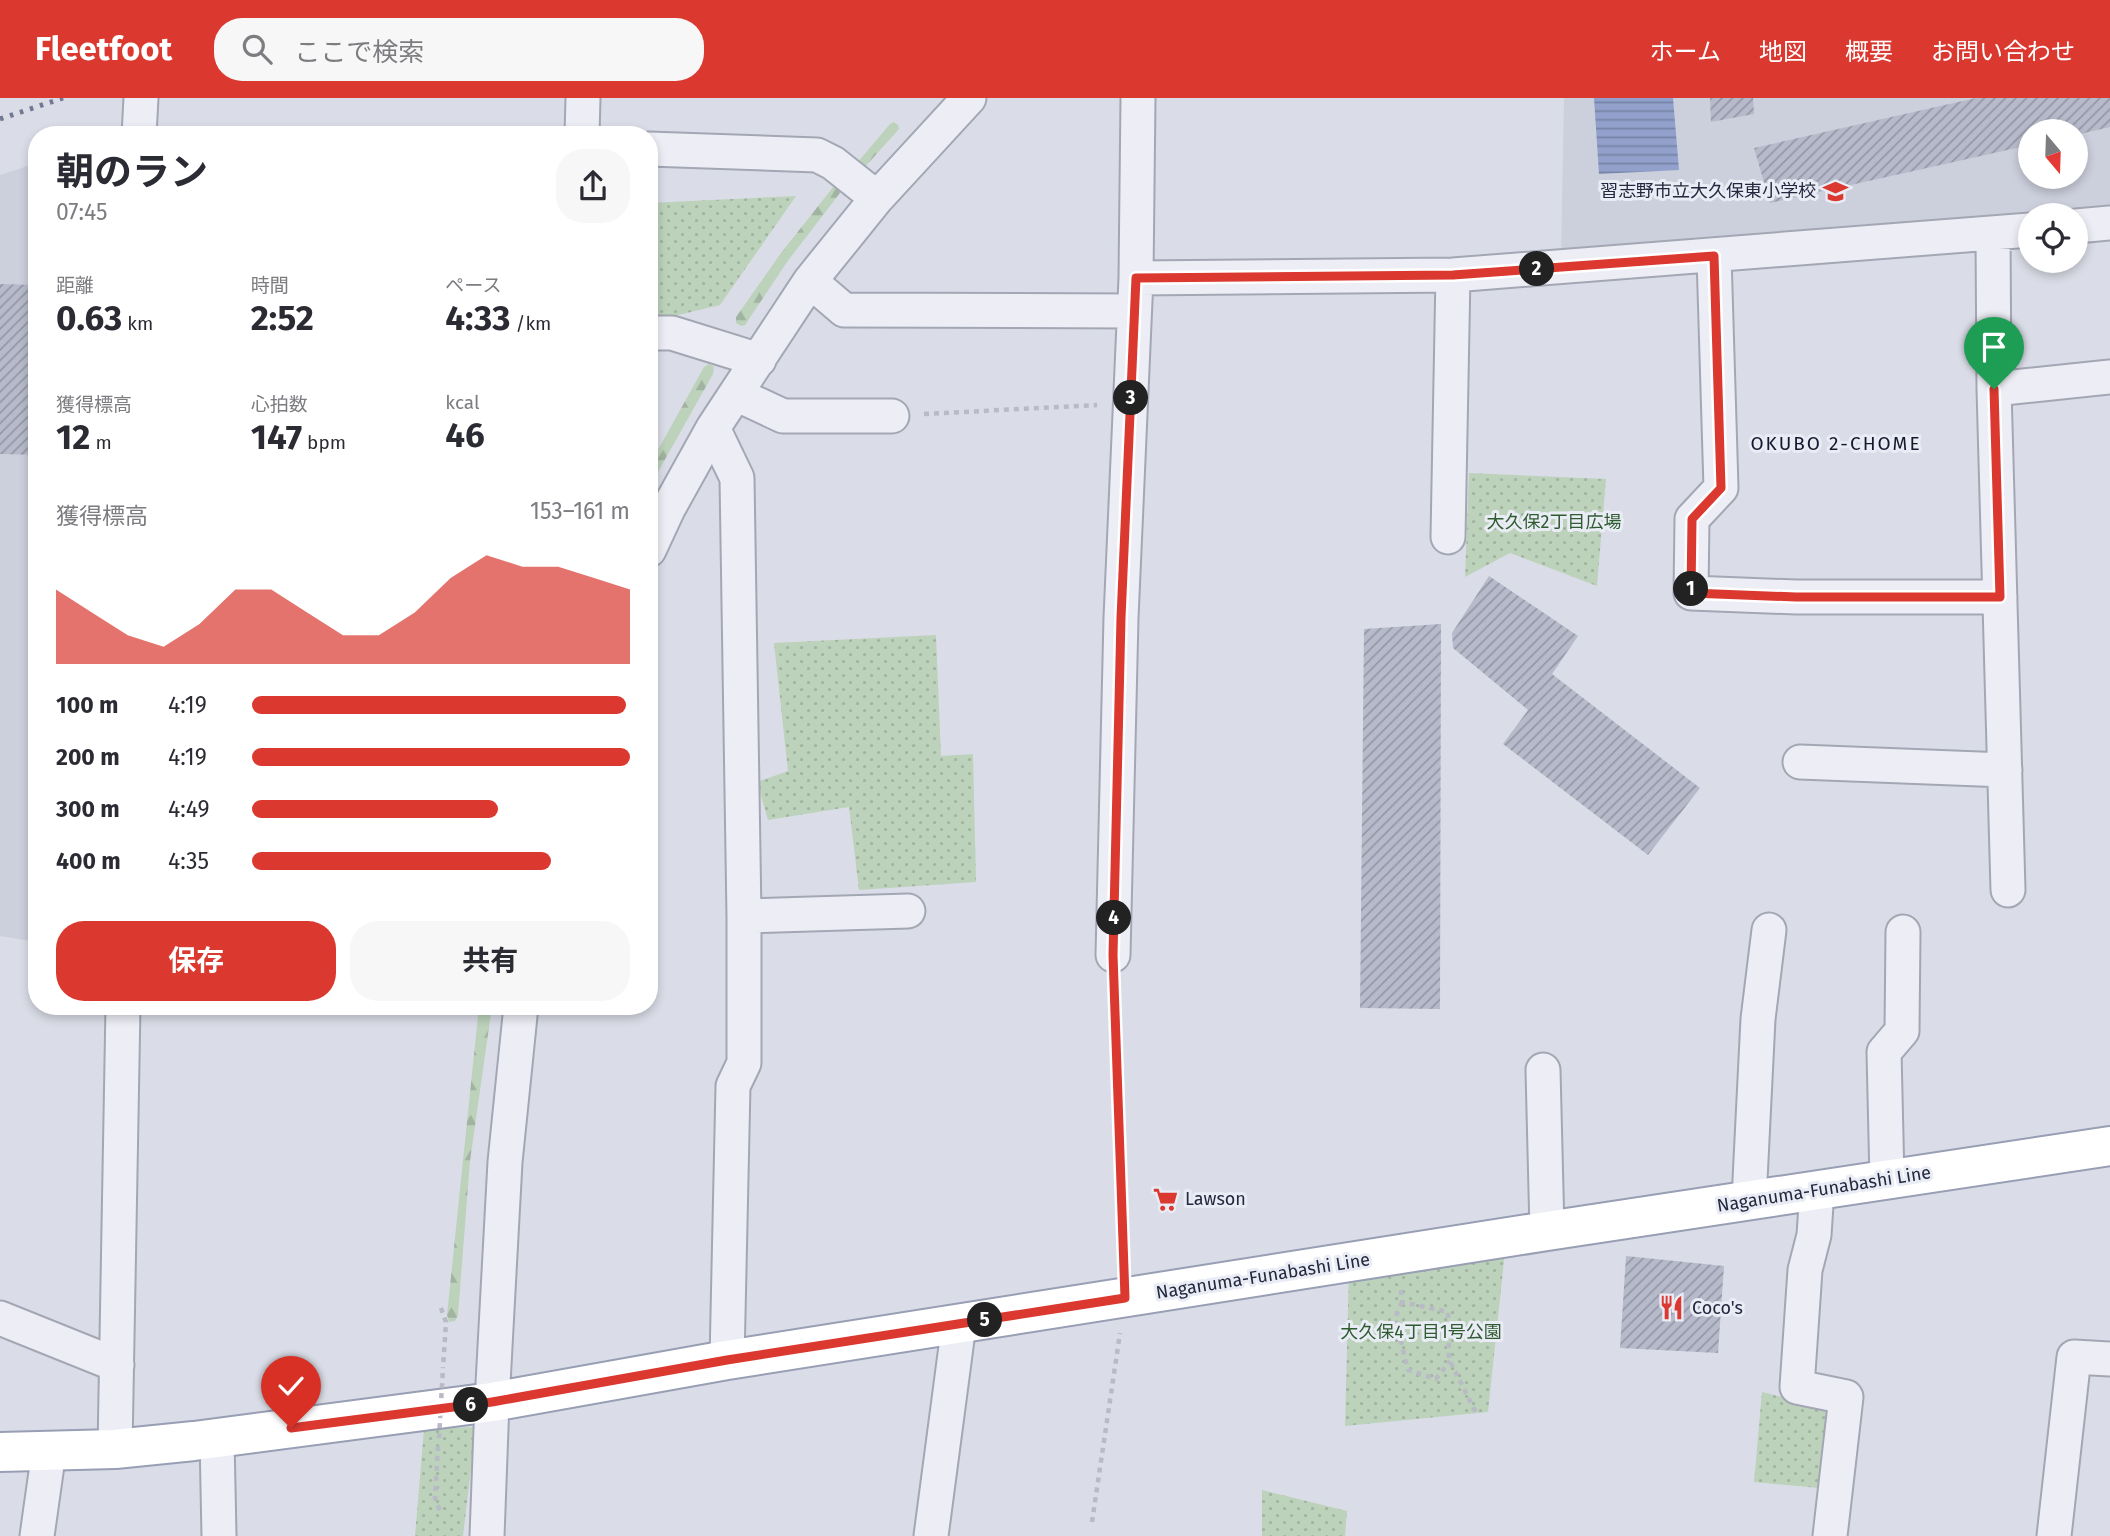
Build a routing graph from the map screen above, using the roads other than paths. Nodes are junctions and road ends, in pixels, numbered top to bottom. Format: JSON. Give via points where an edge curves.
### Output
{"nodes":[{"id":1,"x":141,"y":98,"type":"edge"},
{"id":2,"x":583,"y":98,"type":"edge"},
{"id":3,"x":969,"y":98,"type":"edge"},
{"id":4,"x":1138,"y":98,"type":"edge"},
{"id":5,"x":139,"y":126,"type":"edge"},
{"id":6,"x":582,"y":126,"type":"edge"},
{"id":7,"x":658,"y":149,"type":"edge"},
{"id":8,"x":877,"y":198,"type":"junction"},
{"id":9,"x":2110,"y":223,"type":"edge"},
{"id":10,"x":2088,"y":225,"type":"edge"},
{"id":11,"x":2018,"y":231,"type":"edge"},
{"id":12,"x":1993,"y":234,"type":"junction"},
{"id":13,"x":1714,"y":256,"type":"junction"},
{"id":14,"x":1453,"y":275,"type":"junction"},
{"id":15,"x":1136,"y":278,"type":"junction"},
{"id":16,"x":810,"y":281,"type":"junction"},
{"id":17,"x":1134,"y":312,"type":"junction"},
{"id":18,"x":658,"y":333,"type":"edge"},
{"id":19,"x":759,"y":360,"type":"junction"},
{"id":20,"x":2110,"y":377,"type":"edge"},
{"id":21,"x":1994,"y":389,"type":"junction"},
{"id":22,"x":736,"y":394,"type":"junction"},
{"id":23,"x":892,"y":416,"type":"road end"},
{"id":24,"x":713,"y":428,"type":"junction"},
{"id":25,"x":658,"y":531,"type":"edge"},
{"id":26,"x":1448,"y":537,"type":"dead end"},
{"id":27,"x":2000,"y":597,"type":"junction"},
{"id":28,"x":1800,"y":762,"type":"dead end"},
{"id":29,"x":2005,"y":770,"type":"junction"},
{"id":30,"x":2008,"y":890,"type":"dead end"},
{"id":31,"x":908,"y":911,"type":"dead end"},
{"id":32,"x":744,"y":916,"type":"junction"},
{"id":33,"x":1769,"y":930,"type":"dead end"},
{"id":34,"x":1903,"y":932,"type":"dead end"},
{"id":35,"x":1113,"y":955,"type":"road end"},
{"id":36,"x":123,"y":1015,"type":"edge"},
{"id":37,"x":520,"y":1015,"type":"edge"},
{"id":38,"x":1543,"y":1070,"type":"dead end"},
{"id":39,"x":2110,"y":1146,"type":"edge"},
{"id":40,"x":1887,"y":1180,"type":"junction"},
{"id":41,"x":1817,"y":1190,"type":"junction"},
{"id":42,"x":1749,"y":1200,"type":"junction"},
{"id":43,"x":1548,"y":1231,"type":"junction"},
{"id":44,"x":0,"y":1318,"type":"edge"},
{"id":45,"x":959,"y":1324,"type":"junction"},
{"id":46,"x":2110,"y":1359,"type":"edge"},
{"id":47,"x":727,"y":1360,"type":"junction"},
{"id":48,"x":117,"y":1365,"type":"junction"},
{"id":49,"x":492,"y":1402,"type":"junction"},
{"id":50,"x":217,"y":1438,"type":"junction"},
{"id":51,"x":115,"y":1449,"type":"junction"},
{"id":52,"x":48,"y":1451,"type":"junction"},
{"id":53,"x":0,"y":1452,"type":"edge"},
{"id":54,"x":37,"y":1536,"type":"edge"},
{"id":55,"x":219,"y":1536,"type":"edge"},
{"id":56,"x":487,"y":1536,"type":"edge"},
{"id":57,"x":931,"y":1536,"type":"edge"},
{"id":58,"x":1830,"y":1536,"type":"edge"},
{"id":59,"x":2054,"y":1536,"type":"edge"}],
"edges":[{"from":1,"to":5,"type":"street"},
{"from":2,"to":6,"type":"street"},
{"from":3,"to":8,"type":"street"},
{"from":4,"to":15,"type":"street"},
{"from":7,"to":8,"type":"street","via":[[817,155]]},
{"from":8,"to":16,"type":"street"},
{"from":9,"to":10,"type":"street"},
{"from":11,"to":12,"type":"street"},
{"from":12,"to":13,"type":"street"},
{"from":12,"to":21,"type":"street"},
{"from":13,"to":14,"type":"street"},
{"from":13,"to":27,"type":"street","via":[[1721,488],[1692,519],[1691,593]]},
{"from":14,"to":15,"type":"street"},
{"from":14,"to":26,"type":"street"},
{"from":15,"to":17,"type":"street"},
{"from":16,"to":17,"type":"street","via":[[844,310]]},
{"from":16,"to":19,"type":"street"},
{"from":17,"to":35,"type":"street"},
{"from":18,"to":19,"type":"street","via":[[672,333]]},
{"from":19,"to":22,"type":"street"},
{"from":20,"to":21,"type":"street"},
{"from":21,"to":27,"type":"street"},
{"from":22,"to":23,"type":"street","via":[[783,416]]},
{"from":22,"to":24,"type":"street"},
{"from":24,"to":25,"type":"street"},
{"from":24,"to":32,"type":"street","via":[[737,478]]},
{"from":27,"to":29,"type":"street"},
{"from":28,"to":29,"type":"street"},
{"from":29,"to":30,"type":"street"},
{"from":31,"to":32,"type":"street"},
{"from":32,"to":47,"type":"street","via":[[744,1063],[733,1086]]},
{"from":33,"to":42,"type":"street","via":[[1758,1019]]},
{"from":34,"to":40,"type":"street","via":[[1902,1031],[1884,1052]]},
{"from":36,"to":48,"type":"street"},
{"from":37,"to":49,"type":"street","via":[[505,1162]]},
{"from":38,"to":43,"type":"street"},
{"from":39,"to":40,"type":"main road","name":"Naganuma-Funabashi Line"},
{"from":40,"to":41,"type":"main road","name":"Naganuma-Funabashi Line"},
{"from":41,"to":42,"type":"main road","name":"Naganuma-Funabashi Line"},
{"from":41,"to":58,"type":"street","via":[[1814,1235],[1805,1270],[1797,1387],[1846,1397]]},
{"from":42,"to":43,"type":"main road","name":"Naganuma-Funabashi Line"},
{"from":43,"to":45,"type":"main road","name":"Naganuma-Funabashi Line"},
{"from":44,"to":48,"type":"street"},
{"from":45,"to":47,"type":"main road","name":"Naganuma-Funabashi Line"},
{"from":45,"to":57,"type":"street"},
{"from":46,"to":59,"type":"street","via":[[2074,1357]]},
{"from":47,"to":49,"type":"main road","name":"Naganuma-Funabashi Line"},
{"from":48,"to":51,"type":"street"},
{"from":49,"to":50,"type":"main road","name":"Naganuma-Funabashi Line"},
{"from":49,"to":56,"type":"street"},
{"from":50,"to":51,"type":"main road","name":"Naganuma-Funabashi Line"},
{"from":50,"to":55,"type":"street"},
{"from":51,"to":52,"type":"main road","name":"Naganuma-Funabashi Line"},
{"from":52,"to":53,"type":"main road","name":"Naganuma-Funabashi Line"},
{"from":52,"to":54,"type":"street"}]}
